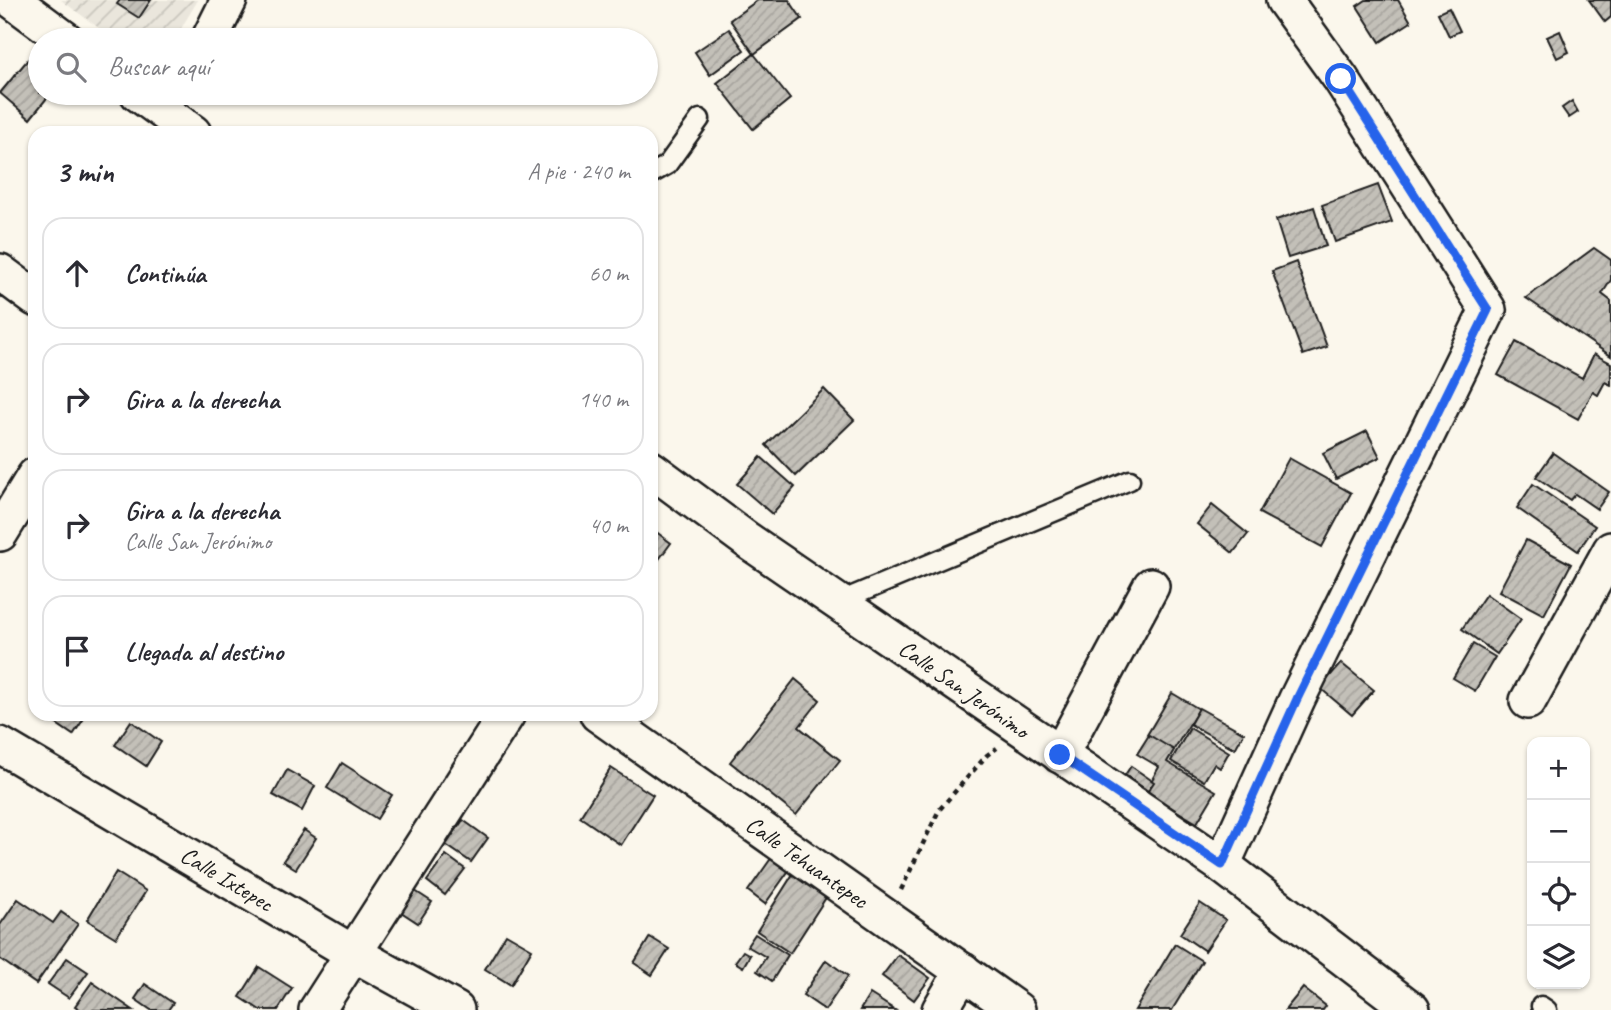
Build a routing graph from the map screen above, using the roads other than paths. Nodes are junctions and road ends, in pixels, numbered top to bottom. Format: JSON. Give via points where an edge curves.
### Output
{"nodes":[{"id":1,"x":12,"y":0,"type":"edge"},
{"id":2,"x":229,"y":0,"type":"edge"},
{"id":3,"x":1284,"y":0,"type":"edge"},
{"id":4,"x":50,"y":28,"type":"edge"},
{"id":5,"x":215,"y":28,"type":"edge"},
{"id":6,"x":163,"y":105,"type":"edge"},
{"id":7,"x":181,"y":114,"type":"edge"},
{"id":8,"x":700,"y":119,"type":"dead end"},
{"id":9,"x":658,"y":170,"type":"edge"},
{"id":10,"x":0,"y":272,"type":"edge"},
{"id":11,"x":28,"y":293,"type":"edge"},
{"id":12,"x":658,"y":474,"type":"edge"},
{"id":13,"x":1130,"y":480,"type":"dead end"},
{"id":14,"x":28,"y":487,"type":"edge"},
{"id":15,"x":0,"y":533,"type":"edge"},
{"id":16,"x":1611,"y":550,"type":"edge"},
{"id":17,"x":1151,"y":586,"type":"dead end"},
{"id":18,"x":838,"y":602,"type":"junction"},
{"id":19,"x":1528,"y":702,"type":"dead end"},
{"id":20,"x":502,"y":721,"type":"edge"},
{"id":21,"x":608,"y":721,"type":"edge"},
{"id":22,"x":0,"y":745,"type":"edge"},
{"id":23,"x":1060,"y":755,"type":"junction"},
{"id":24,"x":1222,"y":865,"type":"junction"},
{"id":25,"x":353,"y":953,"type":"junction"},
{"id":26,"x":963,"y":971,"type":"junction"},
{"id":27,"x":317,"y":1010,"type":"edge"},
{"id":28,"x":456,"y":1010,"type":"edge"},
{"id":29,"x":940,"y":1010,"type":"edge"},
{"id":30,"x":1017,"y":1010,"type":"edge"},
{"id":31,"x":1412,"y":1010,"type":"edge"}],
"edges":[{"from":1,"to":4,"type":"street"},
{"from":2,"to":5,"type":"street"},
{"from":3,"to":24,"type":"street","via":[[1341,79],[1488,310],[1297,699]]},
{"from":6,"to":7,"type":"street"},
{"from":8,"to":9,"type":"lane","via":[[667,165]]},
{"from":10,"to":11,"type":"street"},
{"from":12,"to":18,"type":"street","name":"Calle San Jerónimo"},
{"from":13,"to":18,"type":"lane"},
{"from":14,"to":15,"type":"street"},
{"from":16,"to":19,"type":"street"},
{"from":17,"to":23,"type":"street"},
{"from":18,"to":23,"type":"street","name":"Calle San Jerónimo"},
{"from":20,"to":25,"type":"street"},
{"from":21,"to":26,"type":"street","name":"Calle Tehuantepec"},
{"from":22,"to":25,"type":"street","name":"Calle Ixtepec"},
{"from":23,"to":24,"type":"street","name":"Calle San Jerónimo"},
{"from":24,"to":31,"type":"street","name":"Calle San Jerónimo"},
{"from":25,"to":27,"type":"street"},
{"from":25,"to":28,"type":"street","name":"Calle Ixtepec"},
{"from":26,"to":29,"type":"street"},
{"from":26,"to":30,"type":"street","name":"Calle Tehuantepec"}]}
